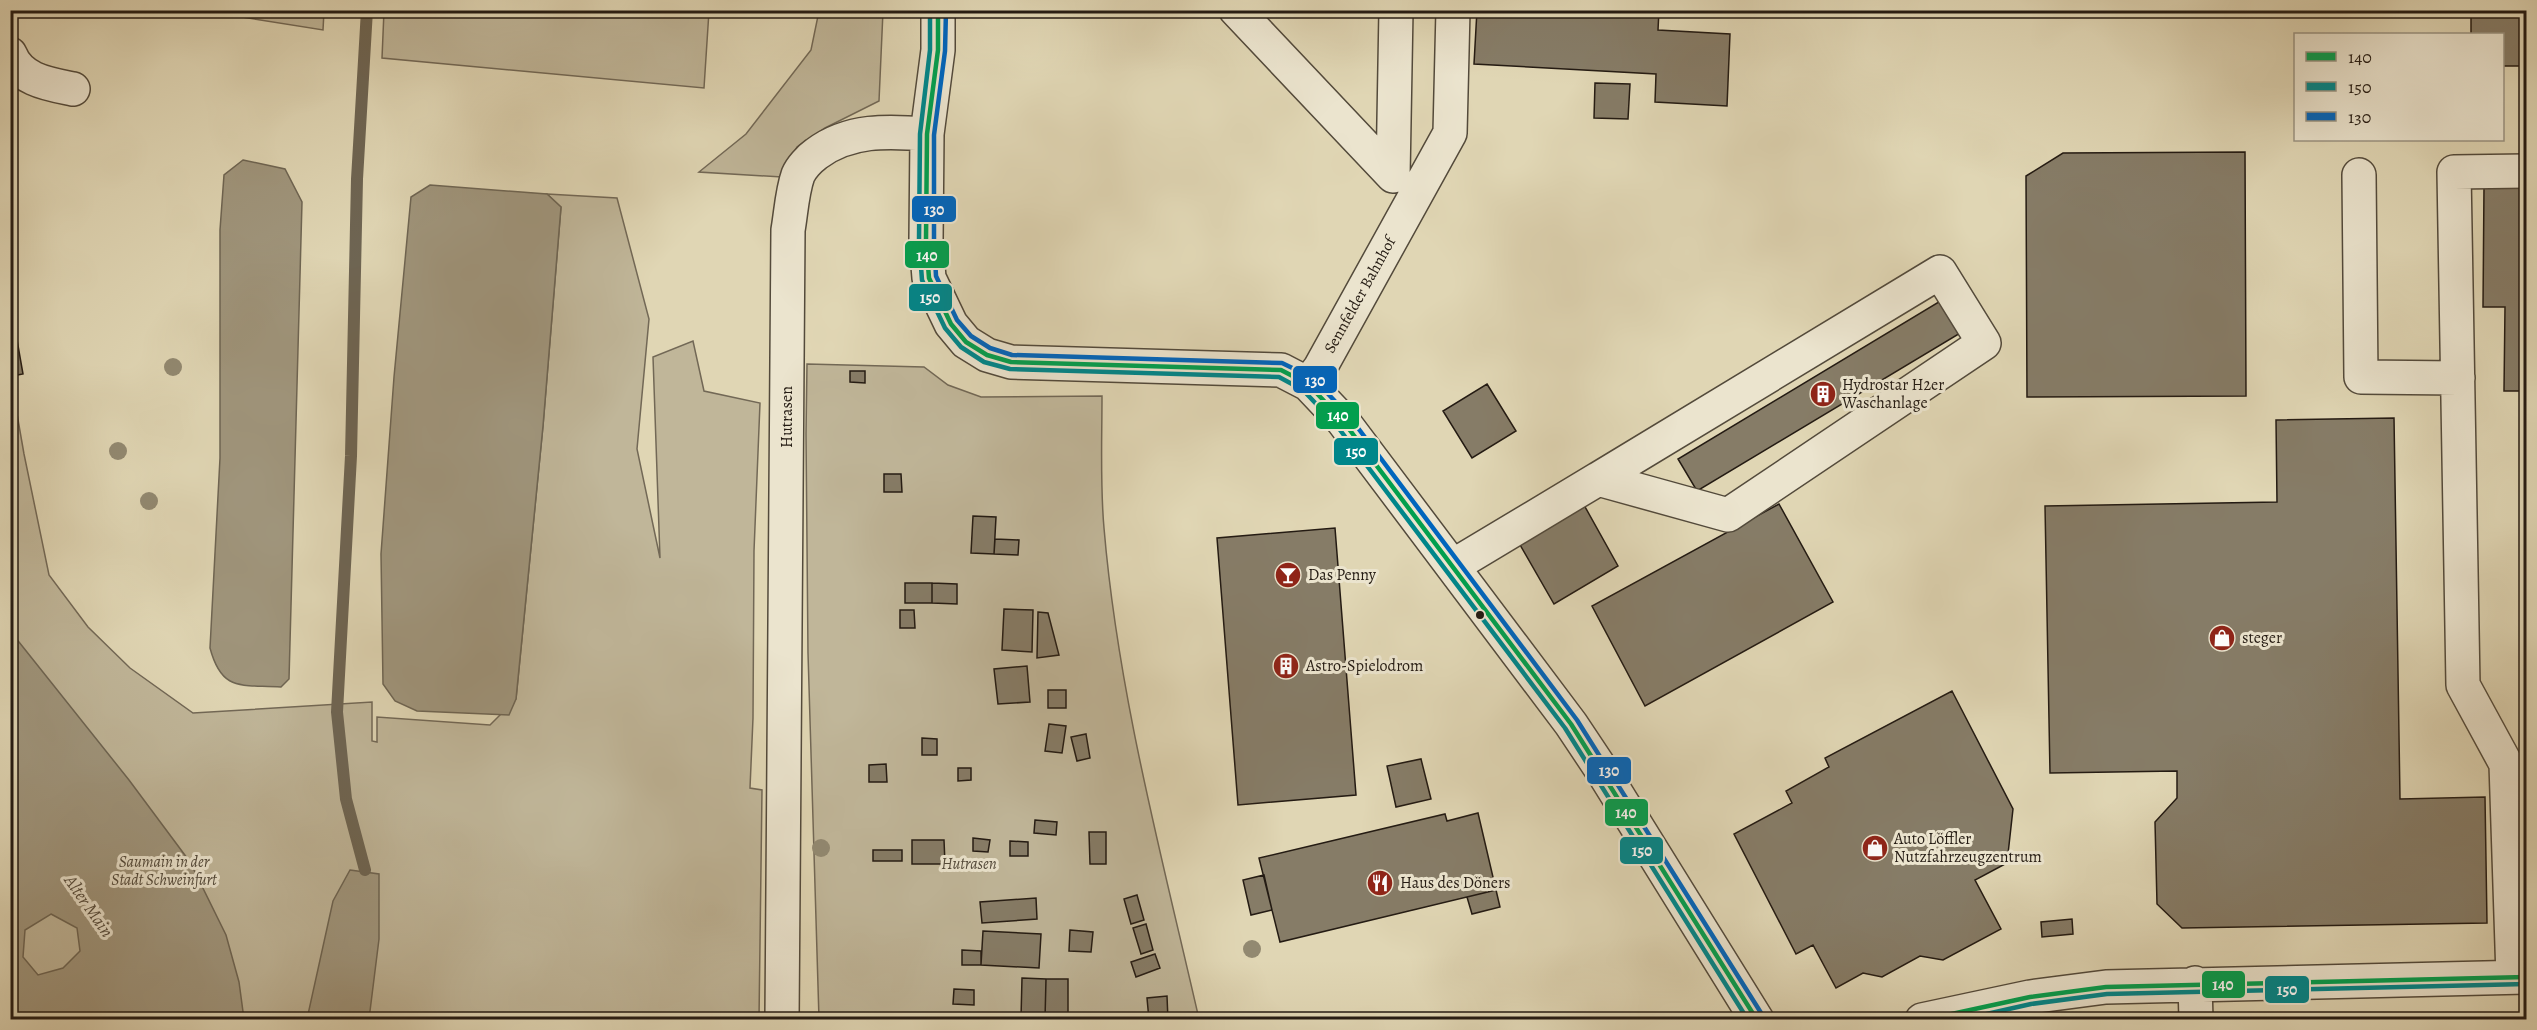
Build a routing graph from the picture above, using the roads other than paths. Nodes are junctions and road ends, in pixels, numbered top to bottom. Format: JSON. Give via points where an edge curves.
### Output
{"nodes":[{"id":1,"x":938,"y":10,"type":"edge"},
{"id":2,"x":1236,"y":10,"type":"edge"},
{"id":3,"x":1395,"y":10,"type":"edge"},
{"id":4,"x":1453,"y":10,"type":"edge"},
{"id":5,"x":10,"y":54,"type":"edge"},
{"id":6,"x":73,"y":89,"type":"dead end"},
{"id":7,"x":927,"y":134,"type":"junction"},
{"id":8,"x":2526,"y":171,"type":"edge"},
{"id":9,"x":2359,"y":175,"type":"dead end"},
{"id":10,"x":1393,"y":176,"type":"junction"},
{"id":11,"x":1407,"y":210,"type":"junction"},
{"id":12,"x":2458,"y":378,"type":"junction"},
{"id":13,"x":1308,"y":384,"type":"junction"},
{"id":14,"x":1598,"y":479,"type":"junction"},
{"id":15,"x":1453,"y":566,"type":"junction"},
{"id":16,"x":2520,"y":977,"type":"edge"},
{"id":17,"x":2195,"y":983,"type":"junction"},
{"id":18,"x":782,"y":1020,"type":"edge"},
{"id":19,"x":1757,"y":1020,"type":"edge"},
{"id":20,"x":1922,"y":1020,"type":"edge"},
{"id":21,"x":2196,"y":1020,"type":"edge"}],
"edges":[{"from":1,"to":7,"type":"street","via":[[938,50]]},
{"from":2,"to":10,"type":"street"},
{"from":3,"to":10,"type":"street"},
{"from":4,"to":11,"type":"street","name":"Sennfelder Bahnhof","via":[[1450,133]]},
{"from":5,"to":6,"type":"street","via":[[27,76]]},
{"from":7,"to":13,"type":"street","via":[[929,278],[951,324],[966,342],[987,355],[1011,362],[1281,370]]},
{"from":7,"to":18,"type":"street","name":"Hutrasen","via":[[866,133],[843,139],[811,159],[799,174],[794,194],[789,230]]},
{"from":8,"to":12,"type":"street","via":[[2454,172]]},
{"from":9,"to":12,"type":"street","via":[[2361,377]]},
{"from":10,"to":11,"type":"street"},
{"from":11,"to":13,"type":"street","name":"Sennfelder Bahnhof"},
{"from":12,"to":16,"type":"street","via":[[2463,686],[2506,764]]},
{"from":13,"to":15,"type":"street","via":[[1343,421]]},
{"from":14,"to":14,"type":"street","via":[[1728,515],[1984,343],[1940,272]]},
{"from":14,"to":15,"type":"street"},
{"from":15,"to":19,"type":"street","via":[[1603,772]]},
{"from":16,"to":17,"type":"street"},
{"from":17,"to":20,"type":"street","via":[[2106,987],[2030,997]]},
{"from":17,"to":21,"type":"street"}]}
